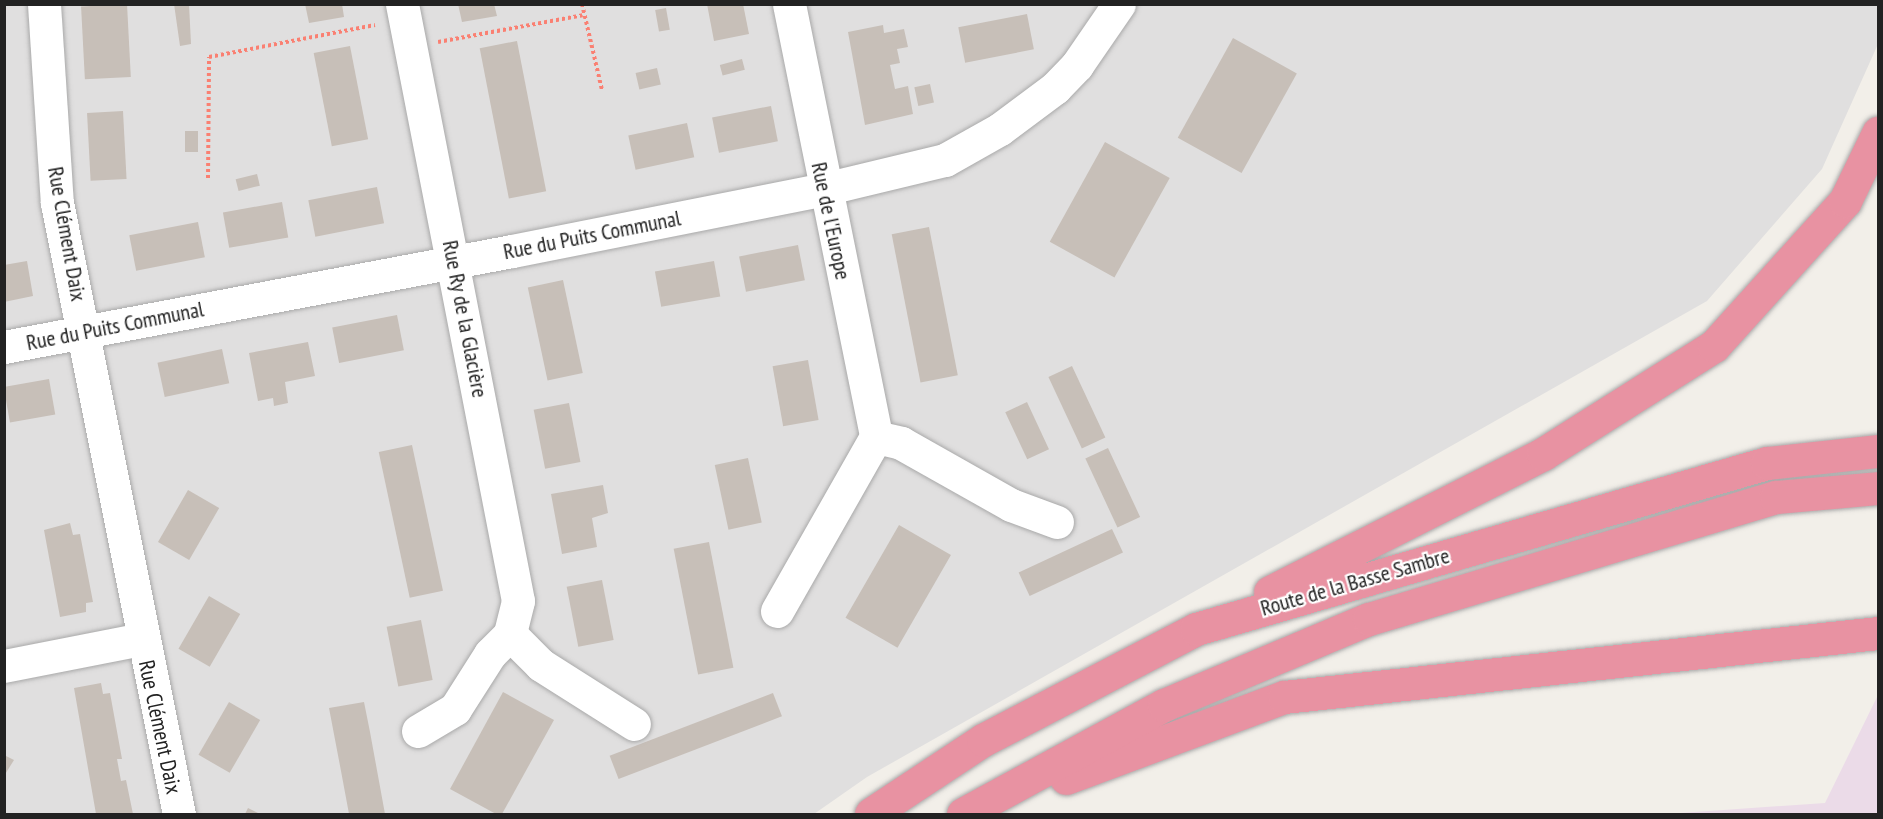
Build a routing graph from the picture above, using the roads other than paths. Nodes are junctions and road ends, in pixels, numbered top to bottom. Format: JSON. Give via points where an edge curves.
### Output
{"nodes":[{"id":1,"x":44,"y":4,"type":"edge"},
{"id":2,"x":789,"y":4,"type":"edge"},
{"id":3,"x":1119,"y":4,"type":"edge"},
{"id":4,"x":406,"y":24,"type":"edge"},
{"id":5,"x":1878,"y":133,"type":"edge"},
{"id":6,"x":824,"y":189,"type":"junction"},
{"id":7,"x":453,"y":262,"type":"junction"},
{"id":8,"x":85,"y":331,"type":"junction"},
{"id":9,"x":4,"y":347,"type":"edge"},
{"id":10,"x":876,"y":437,"type":"junction"},
{"id":11,"x":1878,"y":452,"type":"edge"},
{"id":12,"x":1878,"y":488,"type":"edge"},
{"id":13,"x":1058,"y":522,"type":"dead end"},
{"id":14,"x":777,"y":611,"type":"dead end"},
{"id":15,"x":1196,"y":629,"type":"junction"},
{"id":16,"x":1878,"y":633,"type":"edge"},
{"id":17,"x":510,"y":634,"type":"junction"},
{"id":18,"x":141,"y":639,"type":"junction"},
{"id":19,"x":4,"y":666,"type":"edge"},
{"id":20,"x":634,"y":724,"type":"dead end"},
{"id":21,"x":418,"y":731,"type":"dead end"},
{"id":22,"x":179,"y":814,"type":"edge"},
{"id":23,"x":871,"y":814,"type":"edge"},
{"id":24,"x":964,"y":814,"type":"edge"}],
"edges":[{"from":1,"to":8,"type":"street","name":"Rue Clément Daix","via":[[57,203]]},
{"from":2,"to":6,"type":"street","name":"Rue de l'Europe"},
{"from":3,"to":6,"type":"street","name":"Rue du Puits Communal","via":[[1077,65],[1055,88],[1000,129],[945,160]]},
{"from":4,"to":7,"type":"street","name":"Rue Ry de la Glacière"},
{"from":5,"to":15,"type":"highway","via":[[1845,201],[1714,346],[1543,454]]},
{"from":6,"to":7,"type":"street","name":"Rue du Puits Communal"},
{"from":6,"to":10,"type":"street","name":"Rue de l'Europe"},
{"from":7,"to":8,"type":"street","name":"Rue du Puits Communal"},
{"from":7,"to":17,"type":"street","name":"Rue Ry de la Glacière","via":[[518,601]]},
{"from":8,"to":9,"type":"street","name":"Rue du Puits Communal"},
{"from":8,"to":18,"type":"street","name":"Rue Clément Daix"},
{"from":10,"to":13,"type":"street","via":[[901,443],[1011,505]]},
{"from":10,"to":14,"type":"street"},
{"from":11,"to":15,"type":"highway","name":"Route de la Basse Sambre","via":[[1767,463]]},
{"from":12,"to":24,"type":"highway","name":"Route de la Basse Sambre","via":[[1776,497],[1369,619],[1164,705]]},
{"from":15,"to":23,"type":"highway","name":"Route de la Basse Sambre","via":[[983,740]]},
{"from":16,"to":24,"type":"highway","via":[[1284,697]]},
{"from":17,"to":20,"type":"street","via":[[541,665]]},
{"from":17,"to":21,"type":"street","via":[[490,654],[455,709]]},
{"from":18,"to":19,"type":"street","name":"Rue Clément Daix"},
{"from":18,"to":22,"type":"street","name":"Rue Clément Daix"}]}
